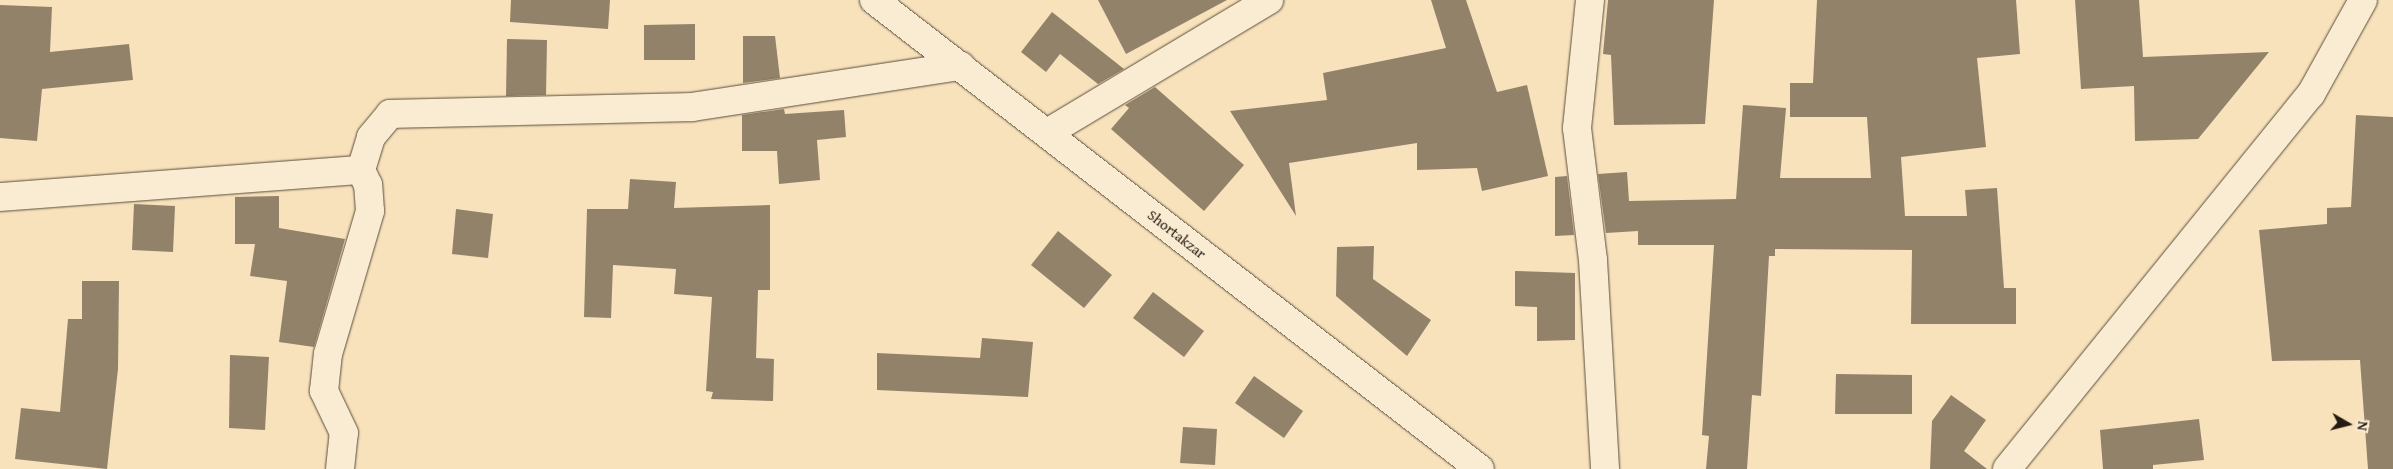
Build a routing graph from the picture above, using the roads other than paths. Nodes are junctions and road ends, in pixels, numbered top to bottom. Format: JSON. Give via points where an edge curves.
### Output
{"nodes":[{"id":1,"x":874,"y":0,"type":"edge"},
{"id":2,"x":1269,"y":0,"type":"edge"},
{"id":3,"x":1590,"y":0,"type":"edge"},
{"id":4,"x":2363,"y":0,"type":"edge"},
{"id":5,"x":961,"y":66,"type":"junction"},
{"id":6,"x":1047,"y":133,"type":"junction"},
{"id":7,"x":361,"y":170,"type":"junction"},
{"id":8,"x":0,"y":197,"type":"edge"},
{"id":9,"x":340,"y":469,"type":"edge"},
{"id":10,"x":1480,"y":469,"type":"edge"},
{"id":11,"x":1605,"y":469,"type":"edge"},
{"id":12,"x":2007,"y":469,"type":"edge"}],
"edges":[{"from":1,"to":5,"type":"street","name":"Shortakzar"},
{"from":2,"to":6,"type":"street"},
{"from":3,"to":11,"type":"street","via":[[1577,128],[1593,260]]},
{"from":4,"to":12,"type":"street","via":[[2311,94]]},
{"from":5,"to":6,"type":"street","name":"Shortakzar"},
{"from":5,"to":7,"type":"street","via":[[692,107],[390,114],[371,137]]},
{"from":6,"to":10,"type":"street","name":"Shortakzar"},
{"from":7,"to":8,"type":"street"},
{"from":7,"to":9,"type":"street","via":[[368,184],[370,211],[328,354],[324,391],[344,434]]}]}
